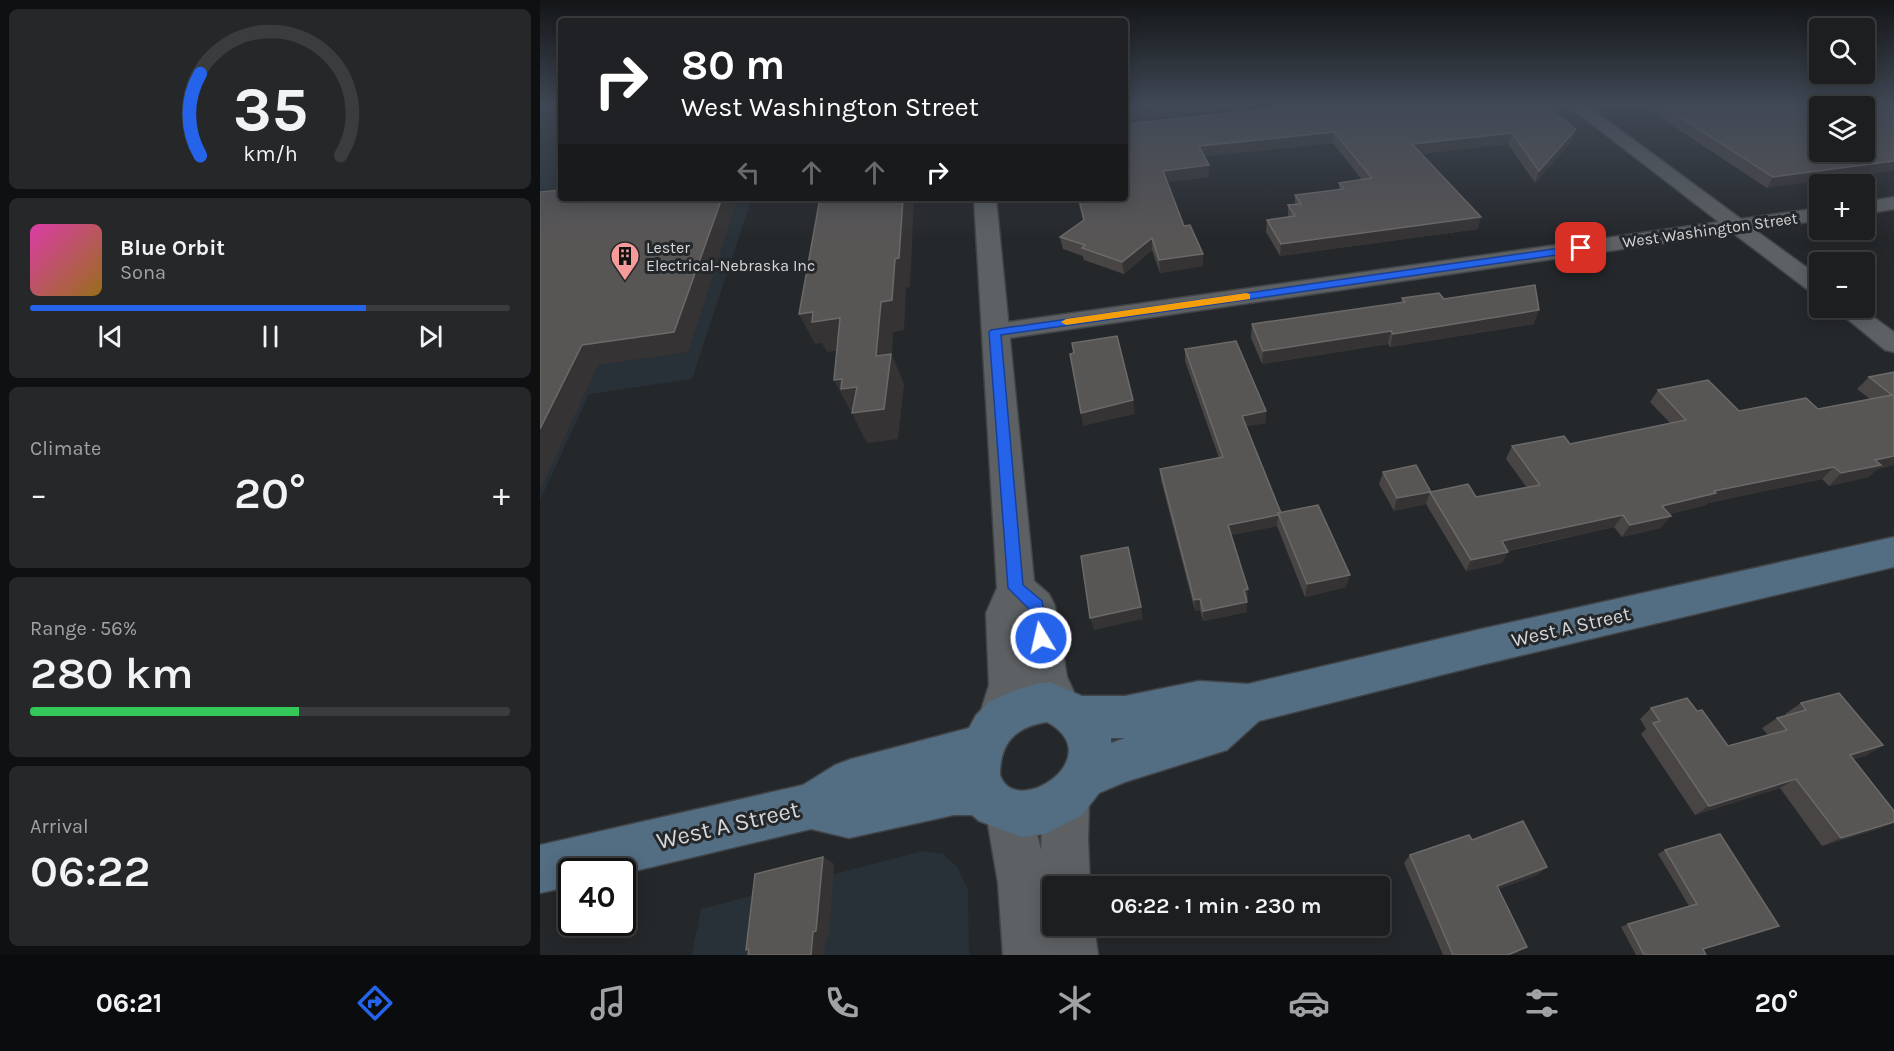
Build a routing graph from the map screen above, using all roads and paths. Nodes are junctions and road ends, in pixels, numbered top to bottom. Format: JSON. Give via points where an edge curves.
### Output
{"nodes":[{"id":1,"x":1634,"y":149,"type":"edge"},
{"id":2,"x":985,"y":201,"type":"edge"},
{"id":3,"x":1894,"y":204,"type":"edge"},
{"id":4,"x":1875,"y":207,"type":"edge"},
{"id":5,"x":1809,"y":216,"type":"edge"},
{"id":6,"x":1737,"y":226,"type":"junction"},
{"id":7,"x":1809,"y":280,"type":"edge"},
{"id":8,"x":1859,"y":318,"type":"edge"},
{"id":9,"x":995,"y":332,"type":"junction"},
{"id":10,"x":1894,"y":344,"type":"edge"},
{"id":11,"x":1894,"y":552,"type":"edge"},
{"id":12,"x":1016,"y":588,"type":"junction"},
{"id":13,"x":1248,"y":704,"type":"junction"},
{"id":14,"x":1069,"y":711,"type":"junction"},
{"id":15,"x":991,"y":732,"type":"junction"},
{"id":16,"x":1076,"y":788,"type":"junction"},
{"id":17,"x":997,"y":803,"type":"junction"},
{"id":18,"x":811,"y":806,"type":"junction"},
{"id":19,"x":540,"y":869,"type":"edge"},
{"id":20,"x":1066,"y":876,"type":"edge"},
{"id":21,"x":1070,"y":936,"type":"edge"},
{"id":22,"x":1029,"y":955,"type":"edge"},
{"id":23,"x":1072,"y":955,"type":"edge"}],
"edges":[{"from":1,"to":6,"type":"street"},
{"from":2,"to":9,"type":"street"},
{"from":3,"to":4,"type":"street"},
{"from":5,"to":6,"type":"street","name":"West Washington Street"},
{"from":6,"to":7,"type":"street"},
{"from":6,"to":9,"type":"street","name":"West Washington Street"},
{"from":8,"to":10,"type":"street"},
{"from":9,"to":12,"type":"street"},
{"from":11,"to":13,"type":"main road","name":"West A Street"},
{"from":12,"to":14,"type":"street","via":[[1036,606],[1047,677]]},
{"from":12,"to":15,"type":"street","via":[[1005,613],[1010,685]]},
{"from":13,"to":14,"type":"main road","name":"West A Street","via":[[1199,701],[1125,717]]},
{"from":13,"to":16,"type":"main road","name":"West A Street","via":[[1212,735],[1123,760]]},
{"from":14,"to":15,"type":"main road","via":[[1050,702],[1032,704],[1015,710]]},
{"from":14,"to":16,"type":"main road","via":[[1088,731],[1091,748],[1090,762]]},
{"from":15,"to":17,"type":"main road","via":[[978,757],[977,772]]},
{"from":15,"to":18,"type":"main road","name":"West A Street","via":[[953,755],[851,781]]},
{"from":16,"to":17,"type":"main road","via":[[1047,811],[1028,815]]},
{"from":16,"to":20,"type":"street","via":[[1064,840]]},
{"from":17,"to":18,"type":"main road","name":"West A Street","via":[[954,792],[849,815]]},
{"from":17,"to":22,"type":"street","via":[[1019,855]]},
{"from":18,"to":19,"type":"main road","name":"West A Street"},
{"from":21,"to":23,"type":"street"}]}
